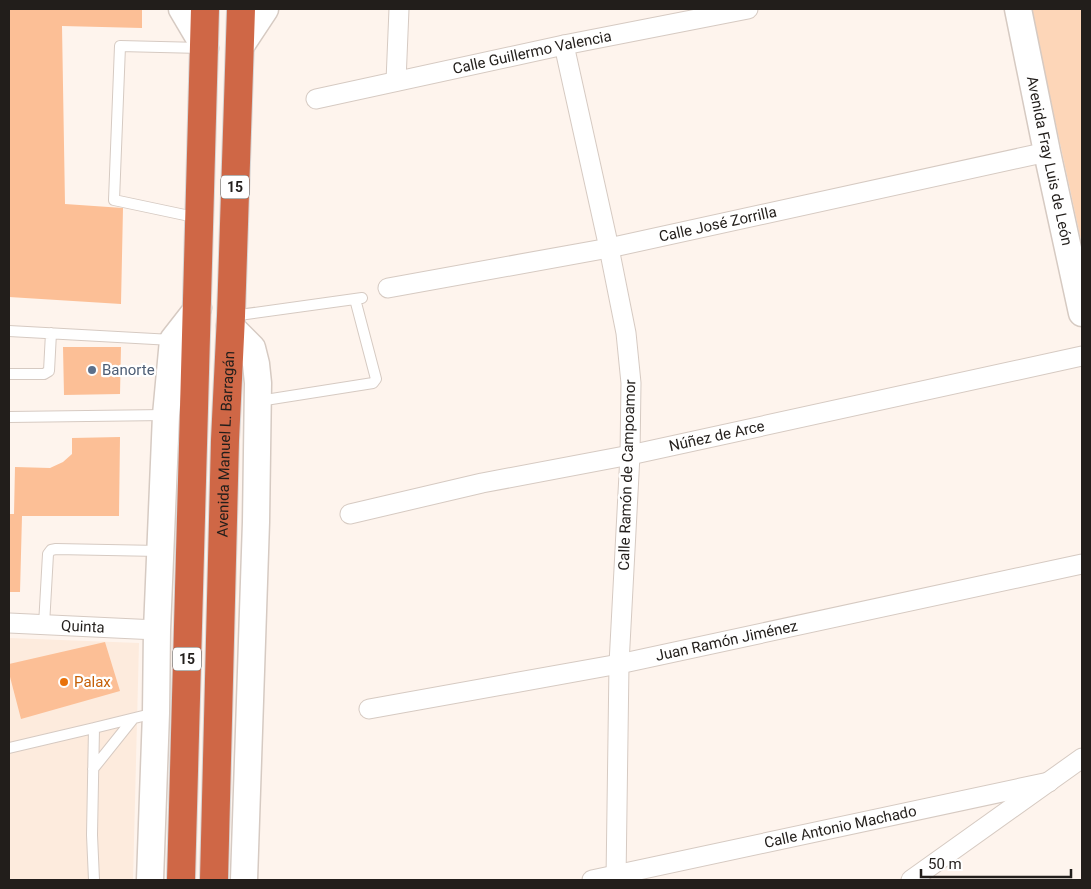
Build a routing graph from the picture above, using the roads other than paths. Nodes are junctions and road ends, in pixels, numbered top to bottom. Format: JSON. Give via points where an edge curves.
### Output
{"nodes":[{"id":1,"x":182,"y":9,"type":"edge"},
{"id":2,"x":205,"y":9,"type":"edge"},
{"id":3,"x":240,"y":9,"type":"edge"},
{"id":4,"x":265,"y":9,"type":"edge"},
{"id":5,"x":399,"y":9,"type":"edge"},
{"id":6,"x":748,"y":9,"type":"edge"},
{"id":7,"x":1018,"y":9,"type":"edge"},
{"id":8,"x":564,"y":45,"type":"junction"},
{"id":9,"x":240,"y":47,"type":"junction"},
{"id":10,"x":205,"y":48,"type":"junction"},
{"id":11,"x":396,"y":81,"type":"junction"},
{"id":12,"x":316,"y":99,"type":"dead end"},
{"id":13,"x":1046,"y":152,"type":"junction"},
{"id":14,"x":200,"y":218,"type":"junction"},
{"id":15,"x":609,"y":248,"type":"junction"},
{"id":16,"x":388,"y":288,"type":"dead end"},
{"id":17,"x":198,"y":308,"type":"junction"},
{"id":18,"x":1082,"y":313,"type":"edge"},
{"id":19,"x":231,"y":321,"type":"junction"},
{"id":20,"x":9,"y":331,"type":"edge"},
{"id":21,"x":51,"y":333,"type":"junction"},
{"id":22,"x":173,"y":340,"type":"junction"},
{"id":23,"x":1082,"y":356,"type":"edge"},
{"id":24,"x":9,"y":374,"type":"edge"},
{"id":25,"x":258,"y":401,"type":"junction"},
{"id":26,"x":166,"y":415,"type":"junction"},
{"id":27,"x":9,"y":417,"type":"edge"},
{"id":28,"x":630,"y":455,"type":"junction"},
{"id":29,"x":350,"y":514,"type":"dead end"},
{"id":30,"x":160,"y":552,"type":"junction"},
{"id":31,"x":1082,"y":564,"type":"edge"},
{"id":32,"x":9,"y":623,"type":"edge"},
{"id":33,"x":44,"y":625,"type":"junction"},
{"id":34,"x":157,"y":630,"type":"junction"},
{"id":35,"x":619,"y":664,"type":"junction"},
{"id":36,"x":369,"y":709,"type":"dead end"},
{"id":37,"x":145,"y":716,"type":"junction"},
{"id":38,"x":94,"y":728,"type":"junction"},
{"id":39,"x":9,"y":748,"type":"edge"},
{"id":40,"x":1082,"y":758,"type":"edge"},
{"id":41,"x":93,"y":769,"type":"junction"},
{"id":42,"x":1049,"y":782,"type":"junction"},
{"id":43,"x":617,"y":878,"type":"edge"},
{"id":44,"x":94,"y":880,"type":"edge"},
{"id":45,"x":150,"y":880,"type":"edge"},
{"id":46,"x":181,"y":880,"type":"edge"},
{"id":47,"x":214,"y":880,"type":"edge"},
{"id":48,"x":244,"y":880,"type":"edge"},
{"id":49,"x":592,"y":880,"type":"edge"},
{"id":50,"x":911,"y":880,"type":"edge"}],
"edges":[{"from":1,"to":10,"type":"street"},
{"from":2,"to":10,"type":"highway","number":"15"},
{"from":3,"to":9,"type":"highway","name":"Avenida Manuel L. Barragán","number":"15"},
{"from":4,"to":9,"type":"street"},
{"from":5,"to":11,"type":"street"},
{"from":6,"to":8,"type":"street","name":"Calle Guillermo Valencia"},
{"from":7,"to":13,"type":"street","name":"Avenida Fray Luis de León"},
{"from":8,"to":11,"type":"street","name":"Calle Guillermo Valencia"},
{"from":8,"to":15,"type":"street","name":"Calle Ramón de Campoamor"},
{"from":9,"to":19,"type":"highway","name":"Avenida Manuel L. Barragán","number":"15"},
{"from":10,"to":14,"type":"highway","number":"15"},
{"from":10,"to":14,"type":"lane","via":[[120,46],[114,200]]},
{"from":11,"to":12,"type":"street","name":"Calle Guillermo Valencia"},
{"from":13,"to":15,"type":"street","name":"Calle José Zorrilla"},
{"from":13,"to":18,"type":"street","name":"Avenida Fray Luis de León"},
{"from":14,"to":17,"type":"highway","number":"15"},
{"from":15,"to":16,"type":"street","name":"Calle José Zorrilla"},
{"from":15,"to":28,"type":"street","name":"Calle Ramón de Campoamor","via":[[626,333],[631,383]]},
{"from":17,"to":22,"type":"street"},
{"from":17,"to":46,"type":"highway","number":"15"},
{"from":19,"to":25,"type":"street","via":[[252,348]]},
{"from":19,"to":25,"type":"lane","via":[[359,298],[376,379],[373,384]]},
{"from":19,"to":47,"type":"highway","name":"Avenida Manuel L. Barragán","number":"15"},
{"from":20,"to":21,"type":"lane"},
{"from":21,"to":22,"type":"lane"},
{"from":21,"to":24,"type":"lane","via":[[46,373]]},
{"from":22,"to":26,"type":"street"},
{"from":23,"to":28,"type":"street","name":"Núñez de Arce"},
{"from":25,"to":48,"type":"street"},
{"from":26,"to":27,"type":"lane"},
{"from":26,"to":30,"type":"street"},
{"from":28,"to":29,"type":"street","name":"Núñez de Arce","via":[[482,483]]},
{"from":28,"to":35,"type":"street","name":"Calle Ramón de Campoamor"},
{"from":30,"to":33,"type":"lane","via":[[51,550],[48,554]]},
{"from":30,"to":34,"type":"street"},
{"from":31,"to":35,"type":"street","name":"Juan Ramón Jiménez"},
{"from":32,"to":33,"type":"street","name":"Quinta"},
{"from":33,"to":34,"type":"street","name":"Quinta"},
{"from":34,"to":37,"type":"street"},
{"from":35,"to":36,"type":"street","name":"Juan Ramón Jiménez"},
{"from":35,"to":43,"type":"street","name":"Calle Ramón de Campoamor"},
{"from":37,"to":38,"type":"lane"},
{"from":37,"to":41,"type":"lane"},
{"from":37,"to":45,"type":"street"},
{"from":38,"to":39,"type":"lane"},
{"from":38,"to":41,"type":"lane"},
{"from":40,"to":42,"type":"street","name":"Calle Antonio Machado"},
{"from":41,"to":44,"type":"lane"},
{"from":42,"to":43,"type":"street","name":"Calle Antonio Machado","via":[[820,830]]},
{"from":42,"to":50,"type":"street"},
{"from":43,"to":49,"type":"street","name":"Calle Antonio Machado"}]}
